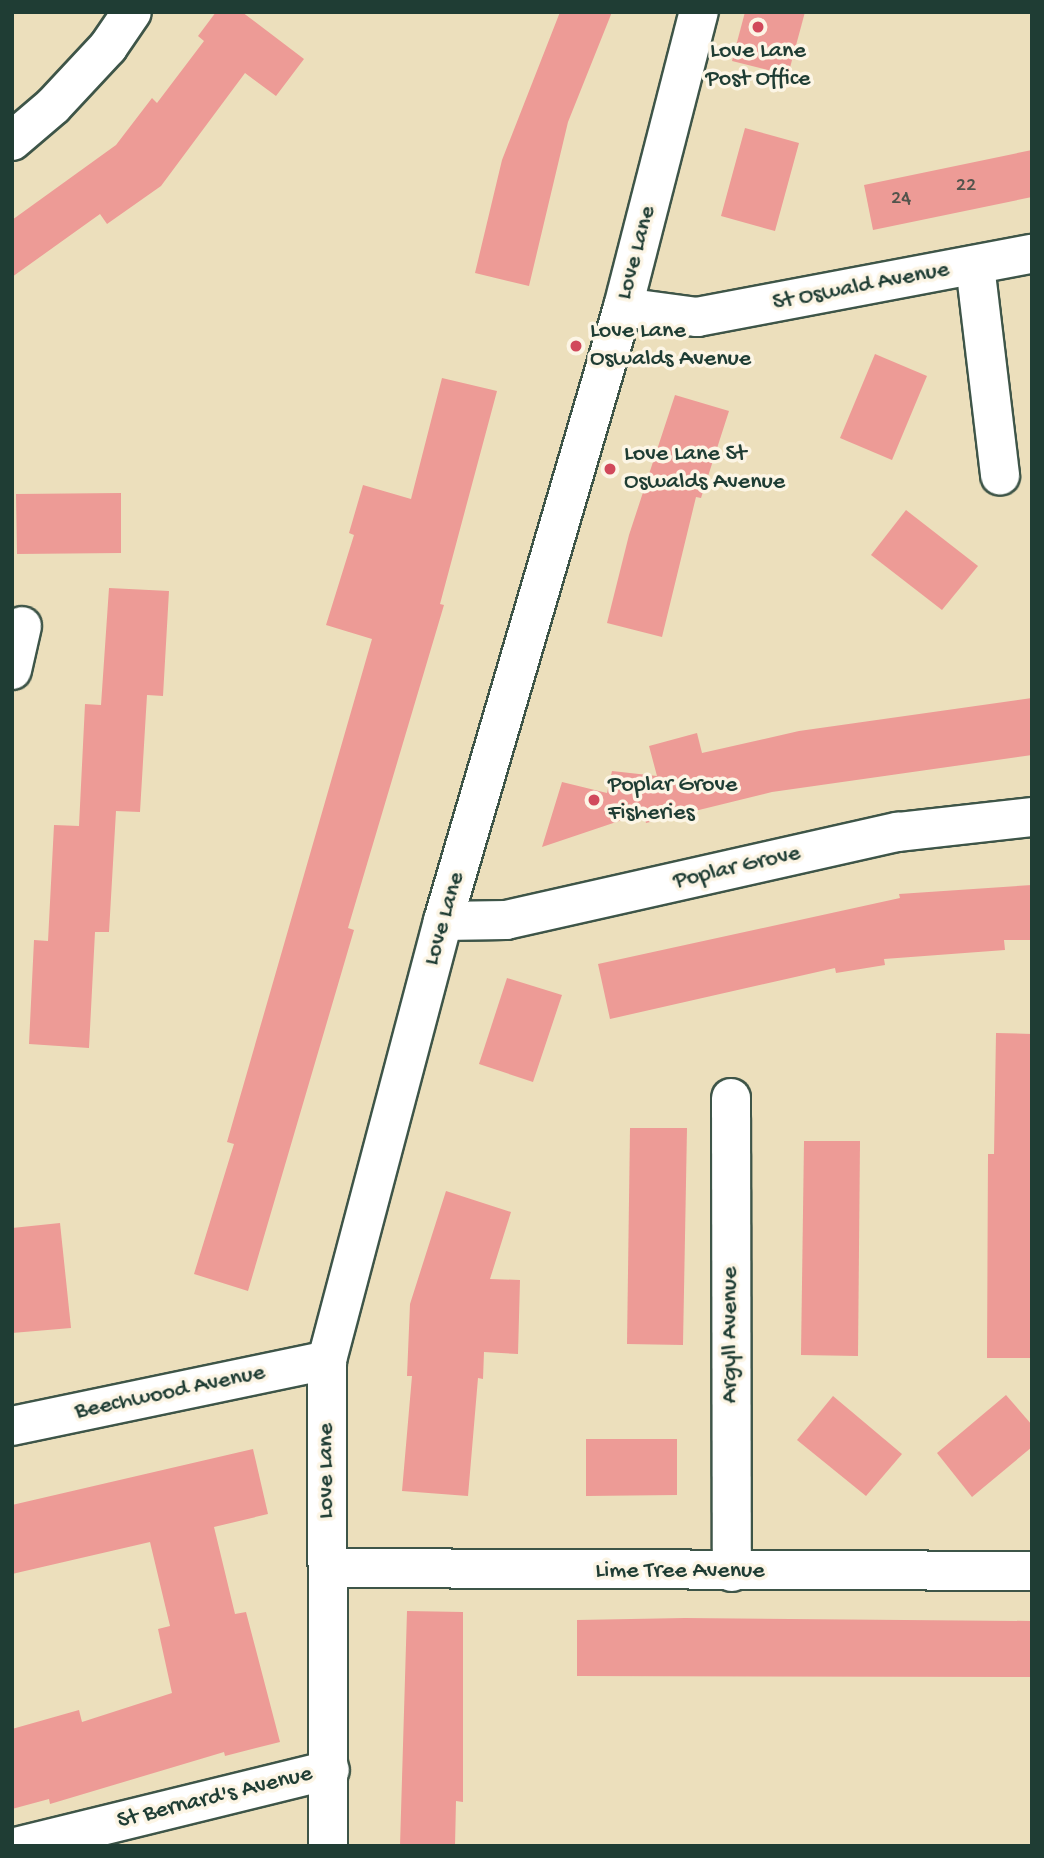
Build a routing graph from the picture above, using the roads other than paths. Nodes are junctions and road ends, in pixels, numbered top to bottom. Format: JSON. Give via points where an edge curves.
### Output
{"nodes":[{"id":1,"x":132,"y":12,"type":"edge"},
{"id":2,"x":699,"y":12,"type":"edge"},
{"id":3,"x":12,"y":141,"type":"edge"},
{"id":4,"x":1032,"y":254,"type":"edge"},
{"id":5,"x":975,"y":265,"type":"junction"},
{"id":6,"x":623,"y":307,"type":"junction"},
{"id":7,"x":1000,"y":476,"type":"dead end"},
{"id":8,"x":22,"y":626,"type":"dead end"},
{"id":9,"x":12,"y":670,"type":"edge"},
{"id":10,"x":1032,"y":817,"type":"edge"},
{"id":11,"x":443,"y":921,"type":"junction"},
{"id":12,"x":731,"y":1098,"type":"dead end"},
{"id":13,"x":327,"y":1360,"type":"junction"},
{"id":14,"x":12,"y":1426,"type":"edge"},
{"id":15,"x":328,"y":1568,"type":"junction"},
{"id":16,"x":1032,"y":1571,"type":"edge"},
{"id":17,"x":732,"y":1572,"type":"junction"},
{"id":18,"x":330,"y":1770,"type":"junction"},
{"id":19,"x":20,"y":1846,"type":"edge"},
{"id":20,"x":328,"y":1846,"type":"edge"}],
"edges":[{"from":1,"to":3,"type":"street","via":[[108,47],[53,106]]},
{"from":2,"to":6,"type":"street","name":"Love Lane"},
{"from":4,"to":5,"type":"street","name":"St Oswald Avenue"},
{"from":5,"to":6,"type":"street","name":"St Oswald Avenue","via":[[697,317]]},
{"from":5,"to":7,"type":"street","name":"St Oswald Avenue"},
{"from":6,"to":11,"type":"street","name":"Love Lane"},
{"from":8,"to":9,"type":"street"},
{"from":10,"to":11,"type":"street","name":"Poplar Grove","via":[[898,832],[506,920]]},
{"from":11,"to":13,"type":"street","name":"Love Lane"},
{"from":12,"to":17,"type":"street","name":"Argyll Avenue"},
{"from":13,"to":14,"type":"street","name":"Beechwood Avenue"},
{"from":13,"to":15,"type":"street","name":"Love Lane"},
{"from":15,"to":17,"type":"street","name":"Lime Tree Avenue"},
{"from":15,"to":18,"type":"street","name":"Love Lane"},
{"from":16,"to":17,"type":"street","name":"Lime Tree Avenue"},
{"from":18,"to":19,"type":"street","name":"St Bernard's Avenue"},
{"from":18,"to":20,"type":"street","name":"Love Lane"}]}
